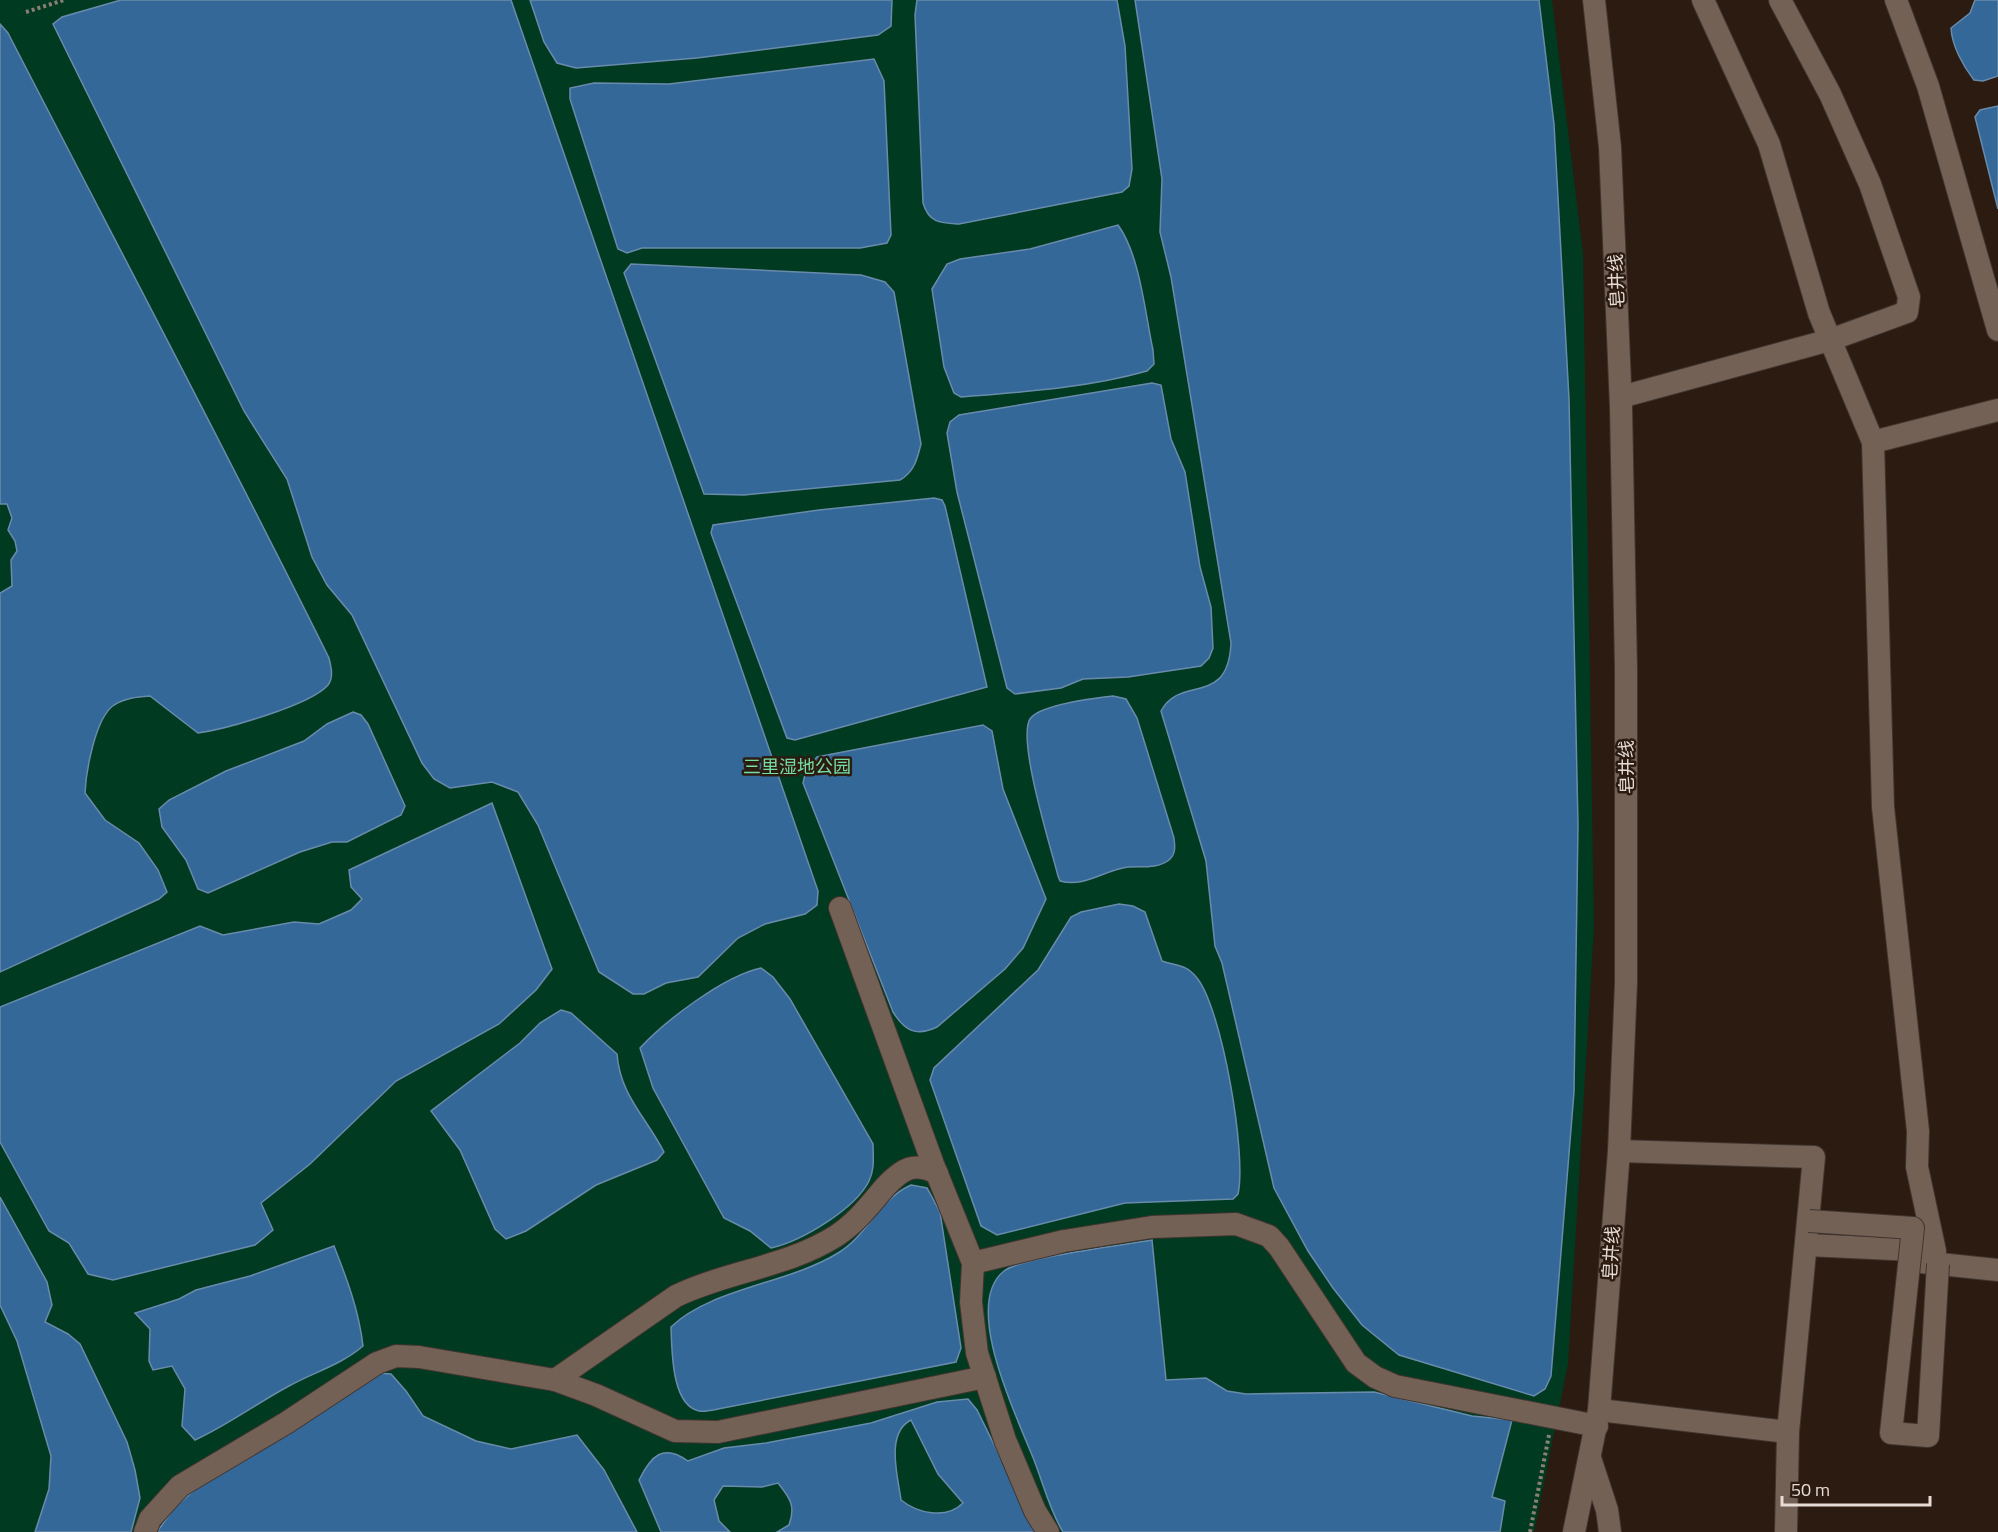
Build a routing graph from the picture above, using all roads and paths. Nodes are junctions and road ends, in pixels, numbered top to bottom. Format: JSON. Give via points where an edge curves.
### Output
{"nodes":[{"id":1,"x":64,"y":0,"type":"edge"},
{"id":2,"x":1594,"y":0,"type":"edge"},
{"id":3,"x":1703,"y":0,"type":"edge"},
{"id":4,"x":1780,"y":0,"type":"edge"},
{"id":5,"x":1896,"y":0,"type":"edge"},
{"id":6,"x":26,"y":12,"type":"dead end"},
{"id":7,"x":1998,"y":330,"type":"edge"},
{"id":8,"x":1830,"y":340,"type":"junction"},
{"id":9,"x":1621,"y":397,"type":"junction"},
{"id":10,"x":1998,"y":410,"type":"edge"},
{"id":11,"x":1873,"y":442,"type":"junction"},
{"id":12,"x":840,"y":908,"type":"dead end"},
{"id":13,"x":1619,"y":1151,"type":"junction"},
{"id":14,"x":937,"y":1173,"type":"junction"},
{"id":15,"x":1809,"y":1221,"type":"junction"},
{"id":16,"x":1807,"y":1245,"type":"junction"},
{"id":17,"x":973,"y":1263,"type":"junction"},
{"id":18,"x":1998,"y":1270,"type":"edge"},
{"id":19,"x":985,"y":1377,"type":"junction"},
{"id":20,"x":555,"y":1380,"type":"junction"},
{"id":21,"x":1552,"y":1417,"type":"junction"},
{"id":22,"x":1598,"y":1418,"type":"junction"},
{"id":23,"x":1788,"y":1432,"type":"junction"},
{"id":24,"x":1590,"y":1457,"type":"junction"},
{"id":25,"x":145,"y":1532,"type":"edge"},
{"id":26,"x":1048,"y":1532,"type":"edge"},
{"id":27,"x":1530,"y":1532,"type":"edge"},
{"id":28,"x":1574,"y":1532,"type":"edge"},
{"id":29,"x":1610,"y":1532,"type":"edge"},
{"id":30,"x":1786,"y":1532,"type":"edge"}],
"edges":[{"from":1,"to":6,"type":"path"},
{"from":2,"to":9,"type":"street","name":"皂井线","via":[[1610,147]]},
{"from":3,"to":8,"type":"street","via":[[1769,144]]},
{"from":4,"to":8,"type":"street","via":[[1830,94],[1870,184],[1909,297],[1907,312]]},
{"from":5,"to":7,"type":"street","via":[[1928,86]]},
{"from":8,"to":9,"type":"street"},
{"from":8,"to":11,"type":"street"},
{"from":9,"to":13,"type":"street","name":"皂井线","via":[[1626,983]]},
{"from":10,"to":11,"type":"street"},
{"from":11,"to":16,"type":"street","via":[[1883,807],[1918,1131],[1917,1167],[1935,1251]]},
{"from":12,"to":14,"type":"street"},
{"from":13,"to":15,"type":"street","via":[[1814,1157]]},
{"from":13,"to":22,"type":"street","name":"皂井线"},
{"from":14,"to":17,"type":"street"},
{"from":14,"to":20,"type":"street","via":[[920,1166],[907,1169],[837,1235],[807,1251],[676,1296]]},
{"from":15,"to":16,"type":"street"},
{"from":15,"to":18,"type":"street","bridge":true,"via":[[1913,1228],[1891,1432],[1928,1436],[1927,1263]]},
{"from":16,"to":23,"type":"street"},
{"from":17,"to":19,"type":"street","via":[[977,1353]]},
{"from":17,"to":21,"type":"street","via":[[1064,1241],[1141,1229],[1236,1224],[1269,1236],[1279,1247],[1356,1363],[1375,1377],[1395,1386]]},
{"from":19,"to":20,"type":"street","via":[[718,1432],[695,1433],[675,1431]]},
{"from":19,"to":26,"type":"street","via":[[1005,1440]]},
{"from":20,"to":25,"type":"street","via":[[419,1357],[396,1356],[377,1363],[180,1486],[150,1519]]},
{"from":21,"to":22,"type":"street"},
{"from":21,"to":27,"type":"path"},
{"from":22,"to":23,"type":"street"},
{"from":22,"to":24,"type":"street","name":"皂井线"},
{"from":23,"to":30,"type":"street"},
{"from":24,"to":28,"type":"street","name":"皂井线"},
{"from":24,"to":29,"type":"street"}]}
